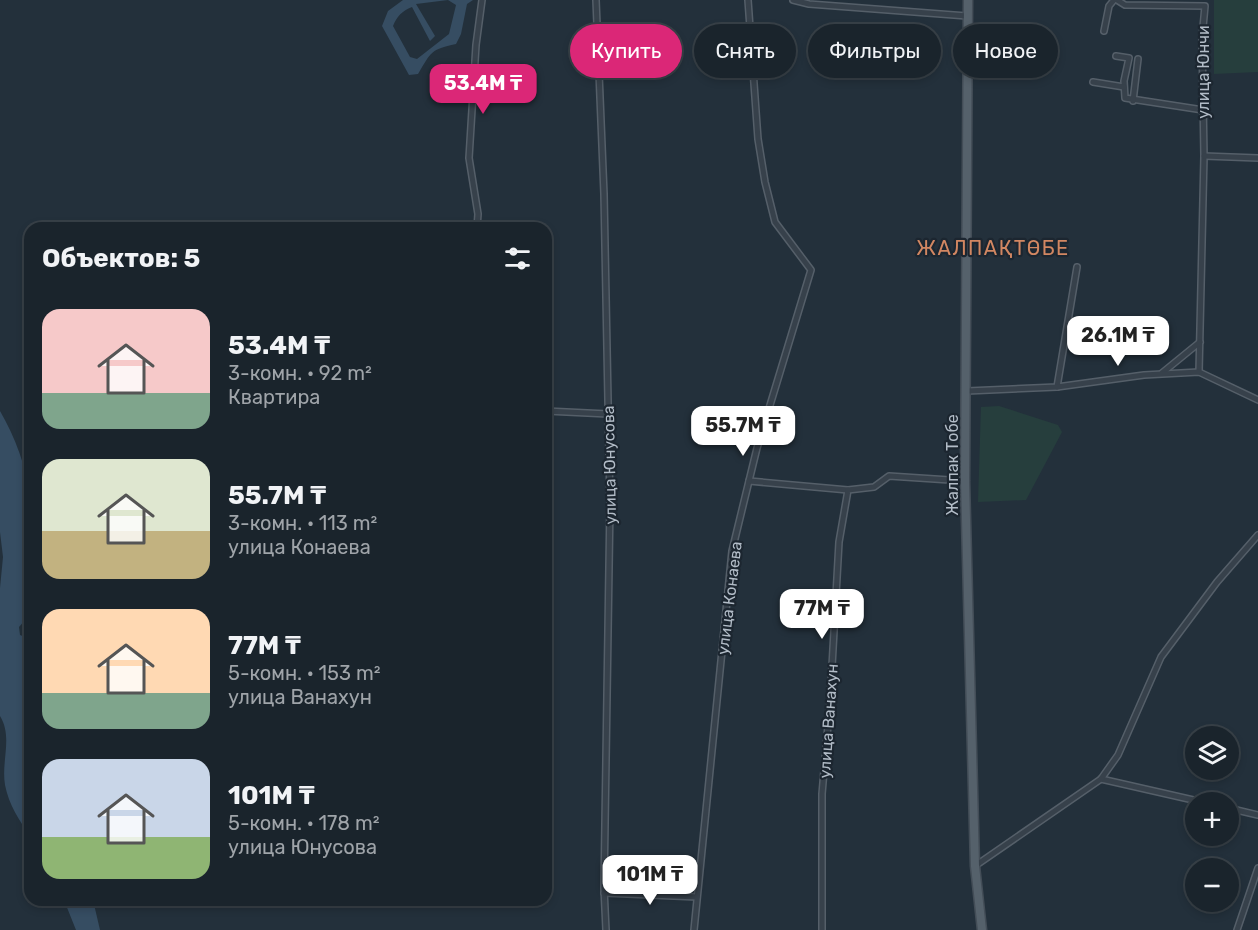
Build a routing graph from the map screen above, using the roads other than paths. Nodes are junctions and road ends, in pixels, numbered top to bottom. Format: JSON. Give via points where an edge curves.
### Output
{"nodes":[{"id":1,"x":482,"y":0,"type":"edge"},
{"id":2,"x":596,"y":0,"type":"edge"},
{"id":3,"x":748,"y":0,"type":"edge"},
{"id":4,"x":793,"y":0,"type":"edge"},
{"id":5,"x":968,"y":0,"type":"edge"},
{"id":6,"x":1116,"y":0,"type":"edge"},
{"id":7,"x":809,"y":2,"type":"edge"},
{"id":8,"x":967,"y":16,"type":"junction"},
{"id":9,"x":1104,"y":31,"type":"dead end"},
{"id":10,"x":1116,"y":56,"type":"dead end"},
{"id":11,"x":1138,"y":59,"type":"dead end"},
{"id":12,"x":1093,"y":82,"type":"dead end"},
{"id":13,"x":1124,"y":87,"type":"junction"},
{"id":14,"x":1133,"y":101,"type":"junction"},
{"id":15,"x":1203,"y":110,"type":"junction"},
{"id":16,"x":1204,"y":156,"type":"junction"},
{"id":17,"x":1258,"y":158,"type":"edge"},
{"id":18,"x":477,"y":222,"type":"edge"},
{"id":19,"x":1077,"y":267,"type":"dead end"},
{"id":20,"x":1200,"y":342,"type":"junction"},
{"id":21,"x":1199,"y":372,"type":"junction"},
{"id":22,"x":1161,"y":374,"type":"junction"},
{"id":23,"x":1056,"y":387,"type":"junction"},
{"id":24,"x":967,"y":391,"type":"junction"},
{"id":25,"x":1258,"y":400,"type":"edge"},
{"id":26,"x":552,"y":411,"type":"edge"},
{"id":27,"x":608,"y":414,"type":"junction"},
{"id":28,"x":749,"y":481,"type":"junction"},
{"id":29,"x":965,"y":481,"type":"junction"},
{"id":30,"x":848,"y":490,"type":"junction"},
{"id":31,"x":1258,"y":535,"type":"edge"},
{"id":32,"x":1101,"y":779,"type":"junction"},
{"id":33,"x":1185,"y":798,"type":"edge"},
{"id":34,"x":1239,"y":811,"type":"edge"},
{"id":35,"x":1258,"y":815,"type":"edge"},
{"id":36,"x":975,"y":866,"type":"junction"},
{"id":37,"x":1258,"y":868,"type":"edge"},
{"id":38,"x":604,"y":893,"type":"junction"},
{"id":39,"x":697,"y":897,"type":"junction"},
{"id":40,"x":606,"y":930,"type":"edge"},
{"id":41,"x":694,"y":930,"type":"edge"},
{"id":42,"x":822,"y":930,"type":"edge"},
{"id":43,"x":982,"y":930,"type":"edge"},
{"id":44,"x":1237,"y":930,"type":"edge"}],
"edges":[{"from":1,"to":18,"type":"street","via":[[469,158]]},
{"from":2,"to":27,"type":"street","name":"улица Юнусова"},
{"from":3,"to":28,"type":"street","name":"улица Конаева","via":[[765,182],[775,222],[811,270]]},
{"from":4,"to":7,"type":"street"},
{"from":5,"to":8,"type":"main road","name":"Жалпак Тобе"},
{"from":6,"to":9,"type":"street","via":[[1109,6]]},
{"from":6,"to":15,"type":"street","name":"улица Юнчи","via":[[1125,5],[1205,6]]},
{"from":7,"to":8,"type":"street"},
{"from":8,"to":24,"type":"main road","name":"Жалпак Тобе"},
{"from":10,"to":13,"type":"street","via":[[1129,58]]},
{"from":11,"to":14,"type":"street"},
{"from":12,"to":13,"type":"street"},
{"from":13,"to":14,"type":"street","via":[[1125,98]]},
{"from":14,"to":15,"type":"street"},
{"from":15,"to":16,"type":"street","name":"улица Юнчи"},
{"from":16,"to":17,"type":"street"},
{"from":16,"to":20,"type":"street","name":"улица Юнчи"},
{"from":19,"to":23,"type":"street"},
{"from":20,"to":21,"type":"street","name":"улица Юнчи"},
{"from":20,"to":22,"type":"street"},
{"from":21,"to":22,"type":"street"},
{"from":21,"to":25,"type":"street"},
{"from":22,"to":23,"type":"street"},
{"from":23,"to":24,"type":"street"},
{"from":24,"to":29,"type":"main road","name":"Жалпак Тобе"},
{"from":26,"to":27,"type":"street"},
{"from":27,"to":38,"type":"street","name":"улица Юнусова"},
{"from":28,"to":30,"type":"street"},
{"from":28,"to":39,"type":"street","name":"улица Конаева","via":[[732,551]]},
{"from":29,"to":30,"type":"street","via":[[890,476],[874,487]]},
{"from":29,"to":36,"type":"main road","name":"Жалпак Тобе"},
{"from":30,"to":42,"type":"street","name":"улица Ванахун","via":[[839,542],[822,794]]},
{"from":31,"to":32,"type":"street","via":[[1161,657],[1118,755]]},
{"from":32,"to":33,"type":"street"},
{"from":32,"to":36,"type":"street"},
{"from":34,"to":35,"type":"street"},
{"from":36,"to":43,"type":"main road","name":"Жалпак Тобе"},
{"from":37,"to":44,"type":"street"},
{"from":38,"to":39,"type":"street"},
{"from":38,"to":40,"type":"street","name":"улица Юнусова"},
{"from":39,"to":41,"type":"street","name":"улица Конаева"}]}
